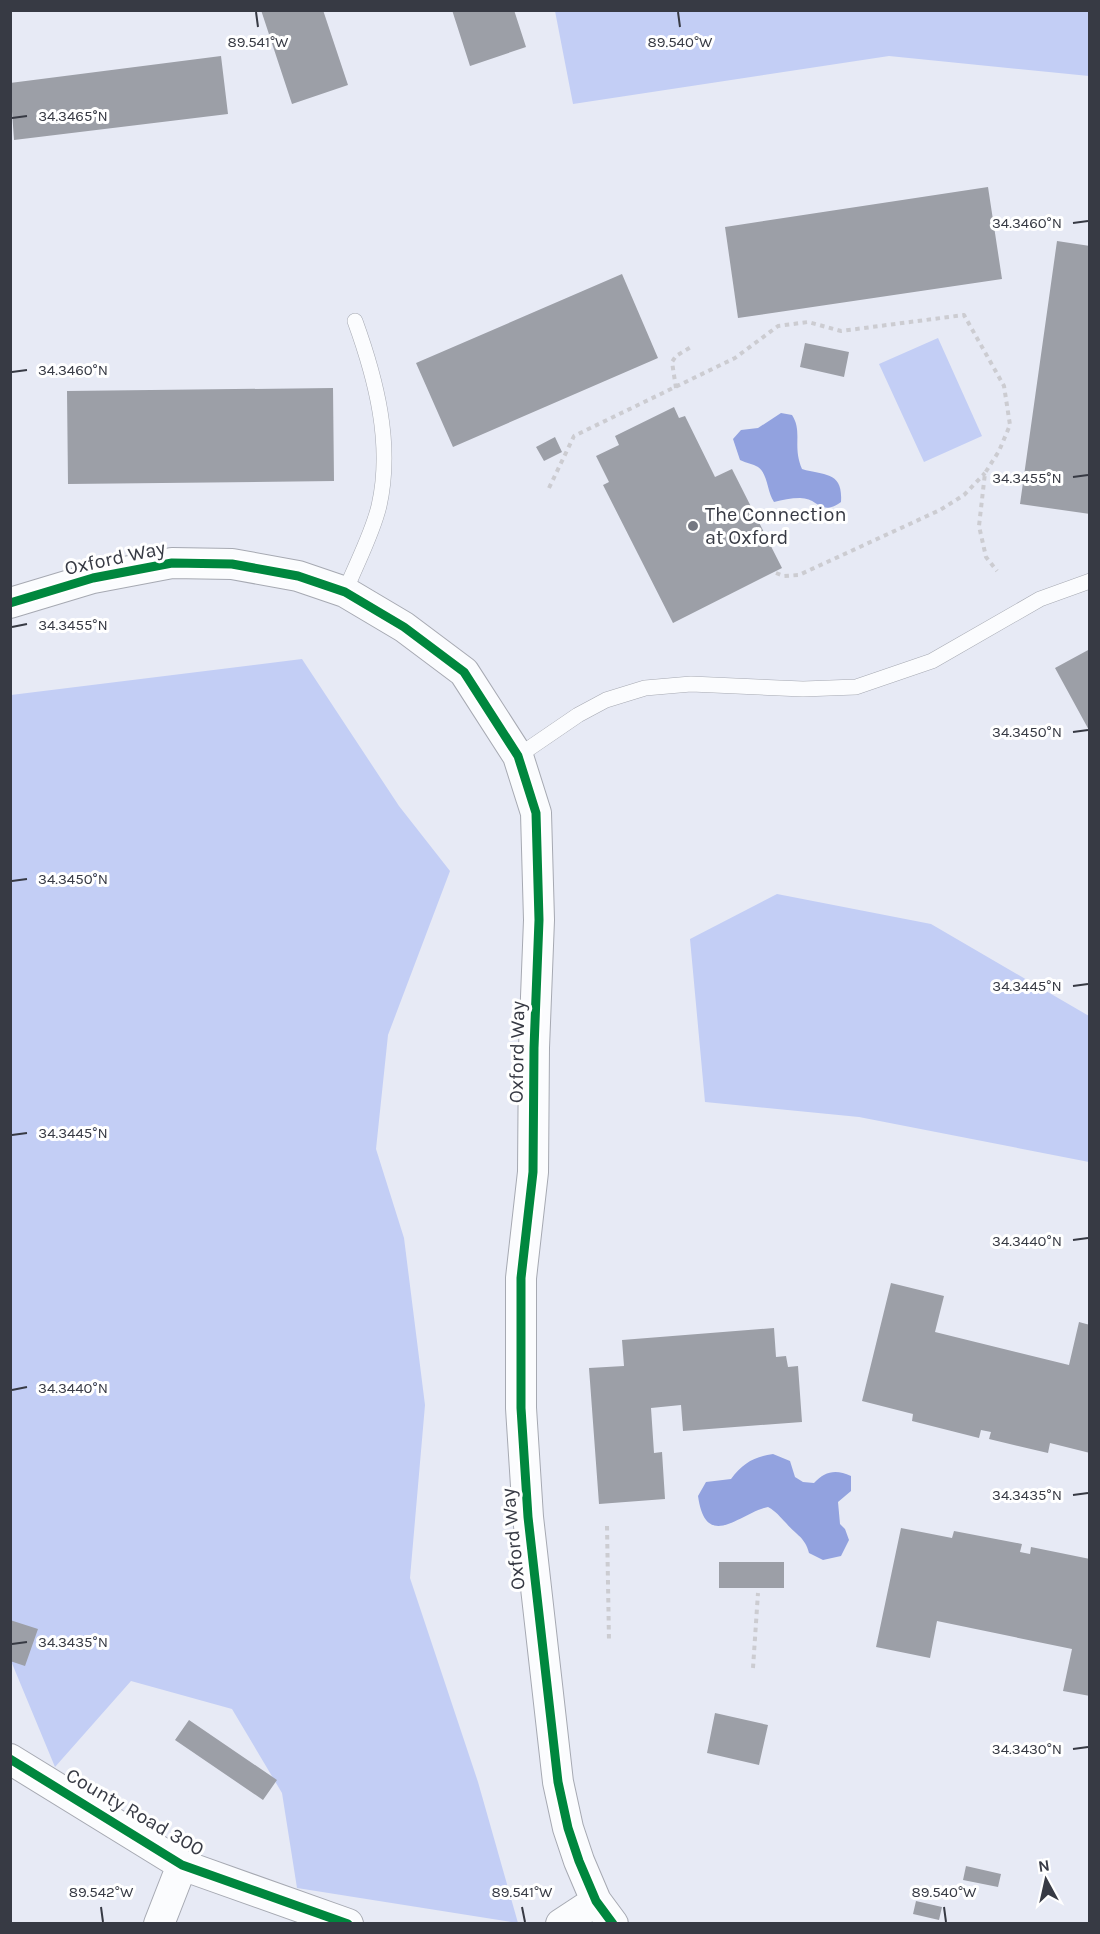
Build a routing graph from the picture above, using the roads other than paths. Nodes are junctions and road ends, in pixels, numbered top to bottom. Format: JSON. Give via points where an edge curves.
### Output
{"nodes":[{"id":1,"x":355,"y":321,"type":"dead end"},
{"id":2,"x":1089,"y":581,"type":"edge"},
{"id":3,"x":345,"y":592,"type":"junction"},
{"id":4,"x":10,"y":603,"type":"edge"},
{"id":5,"x":518,"y":756,"type":"junction"},
{"id":6,"x":10,"y":1759,"type":"edge"},
{"id":7,"x":182,"y":1865,"type":"junction"},
{"id":8,"x":604,"y":1912,"type":"edge"},
{"id":9,"x":159,"y":1923,"type":"edge"},
{"id":10,"x":348,"y":1923,"type":"edge"},
{"id":11,"x":561,"y":1923,"type":"edge"}],
"edges":[{"from":1,"to":3,"type":"lane","via":[[369,359],[383,430],[384,472],[379,507]]},
{"from":2,"to":5,"type":"lane","via":[[1040,599],[932,660],[856,687],[691,684],[645,688],[597,705]]},
{"from":3,"to":4,"type":"street","name":"Oxford Way","via":[[298,576],[243,566],[172,563],[93,578]]},
{"from":3,"to":5,"type":"street","name":"Oxford Way","via":[[404,627],[464,672]]},
{"from":5,"to":8,"type":"street","name":"Oxford Way","via":[[536,813],[539,920],[533,1172],[521,1278],[521,1408],[528,1517],[558,1782],[568,1828]]},
{"from":6,"to":7,"type":"street","name":"County Road 300"},
{"from":7,"to":9,"type":"street"},
{"from":7,"to":10,"type":"street","name":"County Road 300"},
{"from":8,"to":11,"type":"street"}]}
